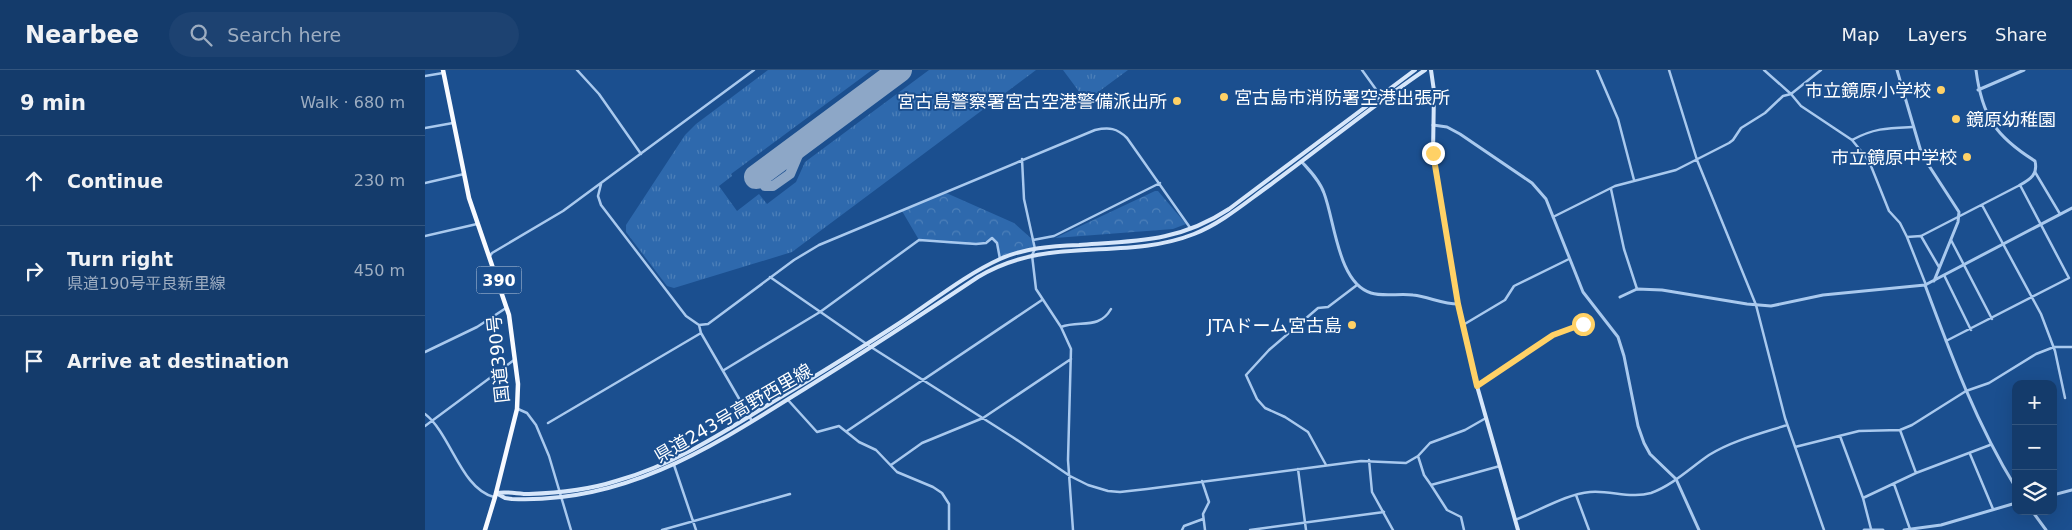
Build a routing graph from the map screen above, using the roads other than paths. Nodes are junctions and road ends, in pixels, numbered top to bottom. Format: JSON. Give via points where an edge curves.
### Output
{"nodes":[{"id":1,"x":577,"y":70,"type":"edge"},
{"id":2,"x":754,"y":70,"type":"edge"},
{"id":3,"x":1362,"y":70,"type":"edge"},
{"id":4,"x":1415,"y":70,"type":"edge"},
{"id":5,"x":1425,"y":70,"type":"edge"},
{"id":6,"x":1431,"y":70,"type":"edge"},
{"id":7,"x":1597,"y":70,"type":"edge"},
{"id":8,"x":1669,"y":70,"type":"edge"},
{"id":9,"x":1764,"y":70,"type":"edge"},
{"id":10,"x":1821,"y":70,"type":"edge"},
{"id":11,"x":1897,"y":70,"type":"edge"},
{"id":12,"x":1976,"y":70,"type":"edge"},
{"id":13,"x":2024,"y":70,"type":"edge"},
{"id":14,"x":443,"y":71,"type":"edge"},
{"id":15,"x":425,"y":76,"type":"edge"},
{"id":16,"x":1978,"y":90,"type":"junction"},
{"id":17,"x":1791,"y":94,"type":"junction"},
{"id":18,"x":1381,"y":95,"type":"junction"},
{"id":19,"x":453,"y":122,"type":"junction"},
{"id":20,"x":1433,"y":125,"type":"junction"},
{"id":21,"x":1912,"y":127,"type":"junction"},
{"id":22,"x":425,"y":128,"type":"edge"},
{"id":23,"x":1852,"y":140,"type":"junction"},
{"id":24,"x":641,"y":154,"type":"junction"},
{"id":25,"x":1021,"y":159,"type":"junction"},
{"id":26,"x":1697,"y":160,"type":"junction"},
{"id":27,"x":1302,"y":162,"type":"junction"},
{"id":28,"x":2035,"y":172,"type":"junction"},
{"id":29,"x":464,"y":174,"type":"junction"},
{"id":30,"x":1633,"y":180,"type":"junction"},
{"id":31,"x":425,"y":183,"type":"edge"},
{"id":32,"x":1160,"y":183,"type":"junction"},
{"id":33,"x":601,"y":184,"type":"junction"},
{"id":34,"x":2020,"y":185,"type":"junction"},
{"id":35,"x":1611,"y":188,"type":"junction"},
{"id":36,"x":1982,"y":205,"type":"junction"},
{"id":37,"x":2072,"y":208,"type":"edge"},
{"id":38,"x":2060,"y":214,"type":"junction"},
{"id":39,"x":1960,"y":216,"type":"junction"},
{"id":40,"x":1553,"y":217,"type":"junction"},
{"id":41,"x":477,"y":224,"type":"junction"},
{"id":42,"x":2041,"y":225,"type":"junction"},
{"id":43,"x":1192,"y":230,"type":"junction"},
{"id":44,"x":425,"y":236,"type":"edge"},
{"id":45,"x":1921,"y":236,"type":"junction"},
{"id":46,"x":1907,"y":237,"type":"junction"},
{"id":47,"x":1033,"y":240,"type":"junction"},
{"id":48,"x":1951,"y":240,"type":"junction"},
{"id":49,"x":2003,"y":245,"type":"junction"},
{"id":50,"x":1035,"y":249,"type":"junction"},
{"id":51,"x":1032,"y":255,"type":"junction"},
{"id":52,"x":490,"y":256,"type":"junction"},
{"id":53,"x":1000,"y":259,"type":"junction"},
{"id":54,"x":1569,"y":259,"type":"junction"},
{"id":55,"x":1964,"y":265,"type":"junction"},
{"id":56,"x":1939,"y":268,"type":"junction"},
{"id":57,"x":1944,"y":276,"type":"junction"},
{"id":58,"x":770,"y":277,"type":"junction"},
{"id":59,"x":1934,"y":281,"type":"junction"},
{"id":60,"x":1357,"y":285,"type":"junction"},
{"id":61,"x":1926,"y":285,"type":"junction"},
{"id":62,"x":1637,"y":289,"type":"junction"},
{"id":63,"x":1620,"y":297,"type":"dead end"},
{"id":64,"x":2032,"y":297,"type":"junction"},
{"id":65,"x":1042,"y":300,"type":"junction"},
{"id":66,"x":1458,"y":304,"type":"junction"},
{"id":67,"x":1756,"y":305,"type":"junction"},
{"id":68,"x":507,"y":307,"type":"junction"},
{"id":69,"x":1111,"y":309,"type":"dead end"},
{"id":70,"x":819,"y":312,"type":"junction"},
{"id":71,"x":1992,"y":318,"type":"junction"},
{"id":72,"x":1583,"y":324,"type":"dead end"},
{"id":73,"x":699,"y":325,"type":"junction"},
{"id":74,"x":1463,"y":325,"type":"junction"},
{"id":75,"x":1061,"y":327,"type":"junction"},
{"id":76,"x":1971,"y":330,"type":"junction"},
{"id":77,"x":701,"y":333,"type":"junction"},
{"id":78,"x":1946,"y":341,"type":"junction"},
{"id":79,"x":869,"y":346,"type":"junction"},
{"id":80,"x":2054,"y":347,"type":"junction"},
{"id":81,"x":2072,"y":347,"type":"edge"},
{"id":82,"x":425,"y":352,"type":"edge"},
{"id":83,"x":515,"y":359,"type":"junction"},
{"id":84,"x":1071,"y":360,"type":"junction"},
{"id":85,"x":724,"y":370,"type":"junction"},
{"id":86,"x":924,"y":380,"type":"junction"},
{"id":87,"x":1477,"y":386,"type":"junction"},
{"id":88,"x":1966,"y":391,"type":"junction"},
{"id":89,"x":2065,"y":398,"type":"dead end"},
{"id":90,"x":787,"y":400,"type":"junction"},
{"id":91,"x":517,"y":409,"type":"junction"},
{"id":92,"x":425,"y":414,"type":"edge"},
{"id":93,"x":983,"y":418,"type":"junction"},
{"id":94,"x":1487,"y":418,"type":"junction"},
{"id":95,"x":750,"y":419,"type":"junction"},
{"id":96,"x":433,"y":420,"type":"junction"},
{"id":97,"x":549,"y":423,"type":"dead end"},
{"id":98,"x":1787,"y":425,"type":"junction"},
{"id":99,"x":425,"y":426,"type":"edge"},
{"id":100,"x":1900,"y":430,"type":"junction"},
{"id":101,"x":847,"y":431,"type":"junction"},
{"id":102,"x":1840,"y":436,"type":"junction"},
{"id":103,"x":1990,"y":445,"type":"junction"},
{"id":104,"x":1795,"y":447,"type":"junction"},
{"id":105,"x":1970,"y":454,"type":"junction"},
{"id":106,"x":1418,"y":456,"type":"junction"},
{"id":107,"x":1369,"y":460,"type":"junction"},
{"id":108,"x":674,"y":465,"type":"junction"},
{"id":109,"x":891,"y":465,"type":"junction"},
{"id":110,"x":1326,"y":465,"type":"junction"},
{"id":111,"x":1500,"y":466,"type":"junction"},
{"id":112,"x":1298,"y":469,"type":"junction"},
{"id":113,"x":1916,"y":474,"type":"junction"},
{"id":114,"x":1070,"y":476,"type":"junction"},
{"id":115,"x":1676,"y":479,"type":"junction"},
{"id":116,"x":2012,"y":481,"type":"edge"},
{"id":117,"x":1202,"y":482,"type":"junction"},
{"id":118,"x":1894,"y":484,"type":"junction"},
{"id":119,"x":1431,"y":485,"type":"junction"},
{"id":120,"x":2072,"y":490,"type":"edge"},
{"id":121,"x":790,"y":494,"type":"dead end"},
{"id":122,"x":2057,"y":494,"type":"edge"},
{"id":123,"x":496,"y":495,"type":"junction"},
{"id":124,"x":561,"y":495,"type":"junction"},
{"id":125,"x":1576,"y":495,"type":"junction"},
{"id":126,"x":1863,"y":498,"type":"junction"},
{"id":127,"x":2012,"y":504,"type":"edge"},
{"id":128,"x":1993,"y":509,"type":"junction"},
{"id":129,"x":1383,"y":512,"type":"junction"},
{"id":130,"x":2035,"y":515,"type":"edge"},
{"id":131,"x":1203,"y":518,"type":"junction"},
{"id":132,"x":1515,"y":520,"type":"junction"},
{"id":133,"x":693,"y":521,"type":"junction"},
{"id":134,"x":1305,"y":523,"type":"junction"},
{"id":135,"x":1871,"y":529,"type":"edge"},
{"id":136,"x":1910,"y":529,"type":"edge"},
{"id":137,"x":485,"y":530,"type":"edge"},
{"id":138,"x":571,"y":530,"type":"edge"},
{"id":139,"x":662,"y":530,"type":"edge"},
{"id":140,"x":696,"y":530,"type":"edge"},
{"id":141,"x":949,"y":530,"type":"edge"},
{"id":142,"x":1073,"y":530,"type":"edge"},
{"id":143,"x":1182,"y":530,"type":"edge"},
{"id":144,"x":1205,"y":530,"type":"edge"},
{"id":145,"x":1251,"y":530,"type":"edge"},
{"id":146,"x":1306,"y":530,"type":"edge"},
{"id":147,"x":1393,"y":530,"type":"edge"},
{"id":148,"x":1464,"y":530,"type":"edge"},
{"id":149,"x":1518,"y":530,"type":"edge"},
{"id":150,"x":1589,"y":530,"type":"edge"},
{"id":151,"x":1699,"y":530,"type":"edge"},
{"id":152,"x":1824,"y":530,"type":"edge"},
{"id":153,"x":1864,"y":530,"type":"edge"},
{"id":154,"x":1883,"y":530,"type":"edge"},
{"id":155,"x":1904,"y":530,"type":"edge"},
{"id":156,"x":2045,"y":530,"type":"edge"}],
"edges":[{"from":1,"to":24,"type":"street","via":[[599,94]]},
{"from":2,"to":24,"type":"street"},
{"from":3,"to":18,"type":"street"},
{"from":4,"to":18,"type":"main road","name":"県道243号高野西里線"},
{"from":5,"to":27,"type":"main road","name":"県道243号高野西里線"},
{"from":6,"to":20,"type":"main road"},
{"from":7,"to":30,"type":"street","via":[[1618,119]]},
{"from":8,"to":26,"type":"street"},
{"from":9,"to":17,"type":"street"},
{"from":10,"to":17,"type":"street"},
{"from":11,"to":21,"type":"street"},
{"from":12,"to":16,"type":"street"},
{"from":13,"to":16,"type":"street"},
{"from":14,"to":15,"type":"street"},
{"from":14,"to":19,"type":"highway","name":"国道390号","number":"390"},
{"from":16,"to":28,"type":"street","via":[[1994,127],[2035,161]]},
{"from":17,"to":23,"type":"street","via":[[1813,116]]},
{"from":17,"to":26,"type":"street","via":[[1783,96],[1765,113],[1741,128],[1733,140]]},
{"from":18,"to":43,"type":"main road","name":"県道243号高野西里線","via":[[1229,209]]},
{"from":19,"to":22,"type":"street"},
{"from":19,"to":29,"type":"highway","name":"国道390号","number":"390"},
{"from":20,"to":40,"type":"street","via":[[1447,127],[1460,134],[1532,183],[1546,198]]},
{"from":20,"to":66,"type":"main road","via":[[1433,153]]},
{"from":21,"to":23,"type":"street","via":[[1879,128]]},
{"from":21,"to":39,"type":"street","via":[[1922,155]]},
{"from":23,"to":46,"type":"street","via":[[1869,161],[1889,211]]},
{"from":24,"to":33,"type":"street"},
{"from":25,"to":32,"type":"street","via":[[1108,128],[1127,138]]},
{"from":25,"to":47,"type":"street"},
{"from":25,"to":58,"type":"street","via":[[819,245]]},
{"from":26,"to":30,"type":"street","via":[[1669,172]]},
{"from":26,"to":67,"type":"street"},
{"from":27,"to":51,"type":"main road","name":"県道243号高野西里線","via":[[1217,223],[1185,237],[1156,244]]},
{"from":27,"to":60,"type":"street","via":[[1324,192],[1345,265]]},
{"from":28,"to":34,"type":"street","via":[[2032,178]]},
{"from":28,"to":38,"type":"street"},
{"from":29,"to":31,"type":"street"},
{"from":29,"to":41,"type":"highway","name":"国道390号","number":"390"},
{"from":30,"to":35,"type":"street"},
{"from":32,"to":43,"type":"street"},
{"from":32,"to":47,"type":"street","via":[[1054,236]]},
{"from":33,"to":52,"type":"street"},
{"from":33,"to":73,"type":"street","via":[[598,196],[601,205],[686,316]]},
{"from":34,"to":36,"type":"street"},
{"from":34,"to":42,"type":"street"},
{"from":35,"to":40,"type":"street"},
{"from":35,"to":62,"type":"street","via":[[1624,249]]},
{"from":36,"to":39,"type":"street"},
{"from":36,"to":49,"type":"street"},
{"from":37,"to":38,"type":"street"},
{"from":38,"to":42,"type":"street"},
{"from":39,"to":45,"type":"street"},
{"from":39,"to":48,"type":"street"},
{"from":40,"to":54,"type":"street"},
{"from":41,"to":44,"type":"street"},
{"from":41,"to":52,"type":"highway","name":"国道390号","number":"390"},
{"from":42,"to":49,"type":"street"},
{"from":42,"to":64,"type":"street","via":[[2069,278]]},
{"from":43,"to":50,"type":"main road","name":"県道243号高野西里線","via":[[1155,239]]},
{"from":45,"to":46,"type":"street"},
{"from":45,"to":56,"type":"street"},
{"from":46,"to":61,"type":"street"},
{"from":47,"to":50,"type":"street"},
{"from":48,"to":55,"type":"street"},
{"from":48,"to":56,"type":"street"},
{"from":49,"to":55,"type":"street"},
{"from":49,"to":64,"type":"street"},
{"from":50,"to":51,"type":"street"},
{"from":50,"to":53,"type":"main road","name":"県道243号高野西里線"},
{"from":51,"to":65,"type":"street","via":[[1036,289]]},
{"from":51,"to":79,"type":"main road","name":"県道243号高野西里線","via":[[1010,260],[990,270]]},
{"from":52,"to":68,"type":"highway","name":"国道390号","number":"390"},
{"from":53,"to":70,"type":"street","via":[[997,243],[992,238],[976,244],[919,240]]},
{"from":53,"to":79,"type":"main road","name":"県道243号高野西里線"},
{"from":54,"to":74,"type":"street","via":[[1514,286],[1505,300]]},
{"from":54,"to":115,"type":"street","via":[[1583,292],[1618,337],[1644,443],[1650,454]]},
{"from":55,"to":57,"type":"street"},
{"from":55,"to":71,"type":"street"},
{"from":56,"to":59,"type":"street"},
{"from":57,"to":59,"type":"street"},
{"from":57,"to":76,"type":"street"},
{"from":58,"to":70,"type":"street"},
{"from":58,"to":73,"type":"street","via":[[708,324]]},
{"from":59,"to":61,"type":"street"},
{"from":60,"to":66,"type":"street","via":[[1372,293],[1416,295]]},
{"from":60,"to":110,"type":"street","via":[[1328,308],[1318,308],[1245,375],[1265,408],[1308,432]]},
{"from":61,"to":67,"type":"street"},
{"from":61,"to":78,"type":"street"},
{"from":62,"to":63,"type":"street"},
{"from":62,"to":67,"type":"street","via":[[1681,292]]},
{"from":64,"to":71,"type":"street"},
{"from":64,"to":80,"type":"street"},
{"from":65,"to":75,"type":"street"},
{"from":65,"to":86,"type":"street"},
{"from":66,"to":74,"type":"main road"},
{"from":67,"to":98,"type":"street"},
{"from":68,"to":82,"type":"street","via":[[477,328]]},
{"from":68,"to":83,"type":"highway","name":"国道390号","number":"390"},
{"from":69,"to":75,"type":"street","via":[[1099,322]]},
{"from":70,"to":79,"type":"street"},
{"from":70,"to":85,"type":"street"},
{"from":71,"to":76,"type":"street"},
{"from":72,"to":87,"type":"street","via":[[1553,335]]},
{"from":73,"to":77,"type":"street"},
{"from":74,"to":87,"type":"main road"},
{"from":75,"to":84,"type":"street","via":[[1069,343]]},
{"from":76,"to":78,"type":"street"},
{"from":77,"to":85,"type":"street"},
{"from":77,"to":97,"type":"street"},
{"from":78,"to":88,"type":"street"},
{"from":79,"to":86,"type":"street"},
{"from":79,"to":90,"type":"main road","name":"県道243号高野西里線"},
{"from":79,"to":95,"type":"main road","name":"県道243号高野西里線"},
{"from":80,"to":81,"type":"street"},
{"from":80,"to":88,"type":"street","via":[[2036,354],[1989,383]]},
{"from":80,"to":89,"type":"street"},
{"from":83,"to":91,"type":"highway","name":"国道390号","number":"390"},
{"from":83,"to":96,"type":"street"},
{"from":84,"to":93,"type":"street"},
{"from":84,"to":114,"type":"street"},
{"from":85,"to":95,"type":"street"},
{"from":86,"to":93,"type":"street"},
{"from":86,"to":101,"type":"street"},
{"from":87,"to":94,"type":"main road"},
{"from":88,"to":100,"type":"street"},
{"from":88,"to":103,"type":"street"},
{"from":90,"to":95,"type":"main road","name":"県道243号高野西里線"},
{"from":90,"to":101,"type":"street","via":[[817,432],[839,426]]},
{"from":91,"to":123,"type":"highway","name":"国道390号","number":"390"},
{"from":91,"to":124,"type":"street","via":[[527,413],[536,425]]},
{"from":92,"to":96,"type":"street"},
{"from":93,"to":109,"type":"street","via":[[922,443]]},
{"from":93,"to":114,"type":"street"},
{"from":94,"to":106,"type":"street","via":[[1430,443]]},
{"from":94,"to":111,"type":"main road"},
{"from":95,"to":108,"type":"main road","name":"県道243号高野西里線"},
{"from":95,"to":124,"type":"main road","name":"県道243号高野西里線","via":[[653,469]]},
{"from":96,"to":99,"type":"street"},
{"from":96,"to":123,"type":"street","via":[[476,487],[489,496]]},
{"from":98,"to":104,"type":"street"},
{"from":98,"to":115,"type":"street","via":[[1717,451]]},
{"from":100,"to":102,"type":"street"},
{"from":100,"to":113,"type":"street"},
{"from":101,"to":109,"type":"street","via":[[859,442],[876,450]]},
{"from":102,"to":104,"type":"street"},
{"from":102,"to":126,"type":"street"},
{"from":103,"to":105,"type":"street"},
{"from":103,"to":116,"type":"street"},
{"from":104,"to":152,"type":"street"},
{"from":105,"to":113,"type":"street"},
{"from":105,"to":128,"type":"street"},
{"from":106,"to":107,"type":"street","via":[[1407,463]]},
{"from":106,"to":119,"type":"street"},
{"from":107,"to":110,"type":"street"},
{"from":107,"to":129,"type":"street","via":[[1372,492]]},
{"from":108,"to":124,"type":"main road","name":"県道243号高野西里線","via":[[617,486]]},
{"from":108,"to":133,"type":"street"},
{"from":109,"to":141,"type":"street","via":[[897,472],[942,493],[949,504]]},
{"from":110,"to":112,"type":"street"},
{"from":111,"to":119,"type":"street"},
{"from":111,"to":132,"type":"main road"},
{"from":112,"to":117,"type":"street"},
{"from":112,"to":134,"type":"street"},
{"from":113,"to":118,"type":"street"},
{"from":114,"to":117,"type":"street","via":[[1096,488],[1120,492]]},
{"from":114,"to":142,"type":"street"},
{"from":115,"to":125,"type":"street","via":[[1642,495],[1591,492]]},
{"from":115,"to":151,"type":"street"},
{"from":117,"to":131,"type":"street","via":[[1209,502]]},
{"from":118,"to":126,"type":"street"},
{"from":118,"to":136,"type":"street"},
{"from":119,"to":148,"type":"street","via":[[1447,510],[1461,517]]},
{"from":120,"to":122,"type":"street"},
{"from":121,"to":133,"type":"street"},
{"from":123,"to":124,"type":"main road","name":"県道243号高野西里線","via":[[512,499]]},
{"from":123,"to":137,"type":"highway","name":"国道390号","number":"390"},
{"from":124,"to":138,"type":"street"},
{"from":125,"to":132,"type":"street"},
{"from":125,"to":150,"type":"street"},
{"from":126,"to":135,"type":"street"},
{"from":127,"to":128,"type":"street"},
{"from":128,"to":136,"type":"street","via":[[1941,525]]},
{"from":129,"to":134,"type":"street"},
{"from":129,"to":147,"type":"street"},
{"from":130,"to":156,"type":"street"},
{"from":131,"to":143,"type":"street"},
{"from":131,"to":144,"type":"street"},
{"from":132,"to":149,"type":"main road"},
{"from":133,"to":139,"type":"street"},
{"from":133,"to":140,"type":"street"},
{"from":134,"to":145,"type":"street"},
{"from":134,"to":146,"type":"street"},
{"from":135,"to":153,"type":"street"},
{"from":135,"to":154,"type":"street"},
{"from":136,"to":155,"type":"street"}]}
